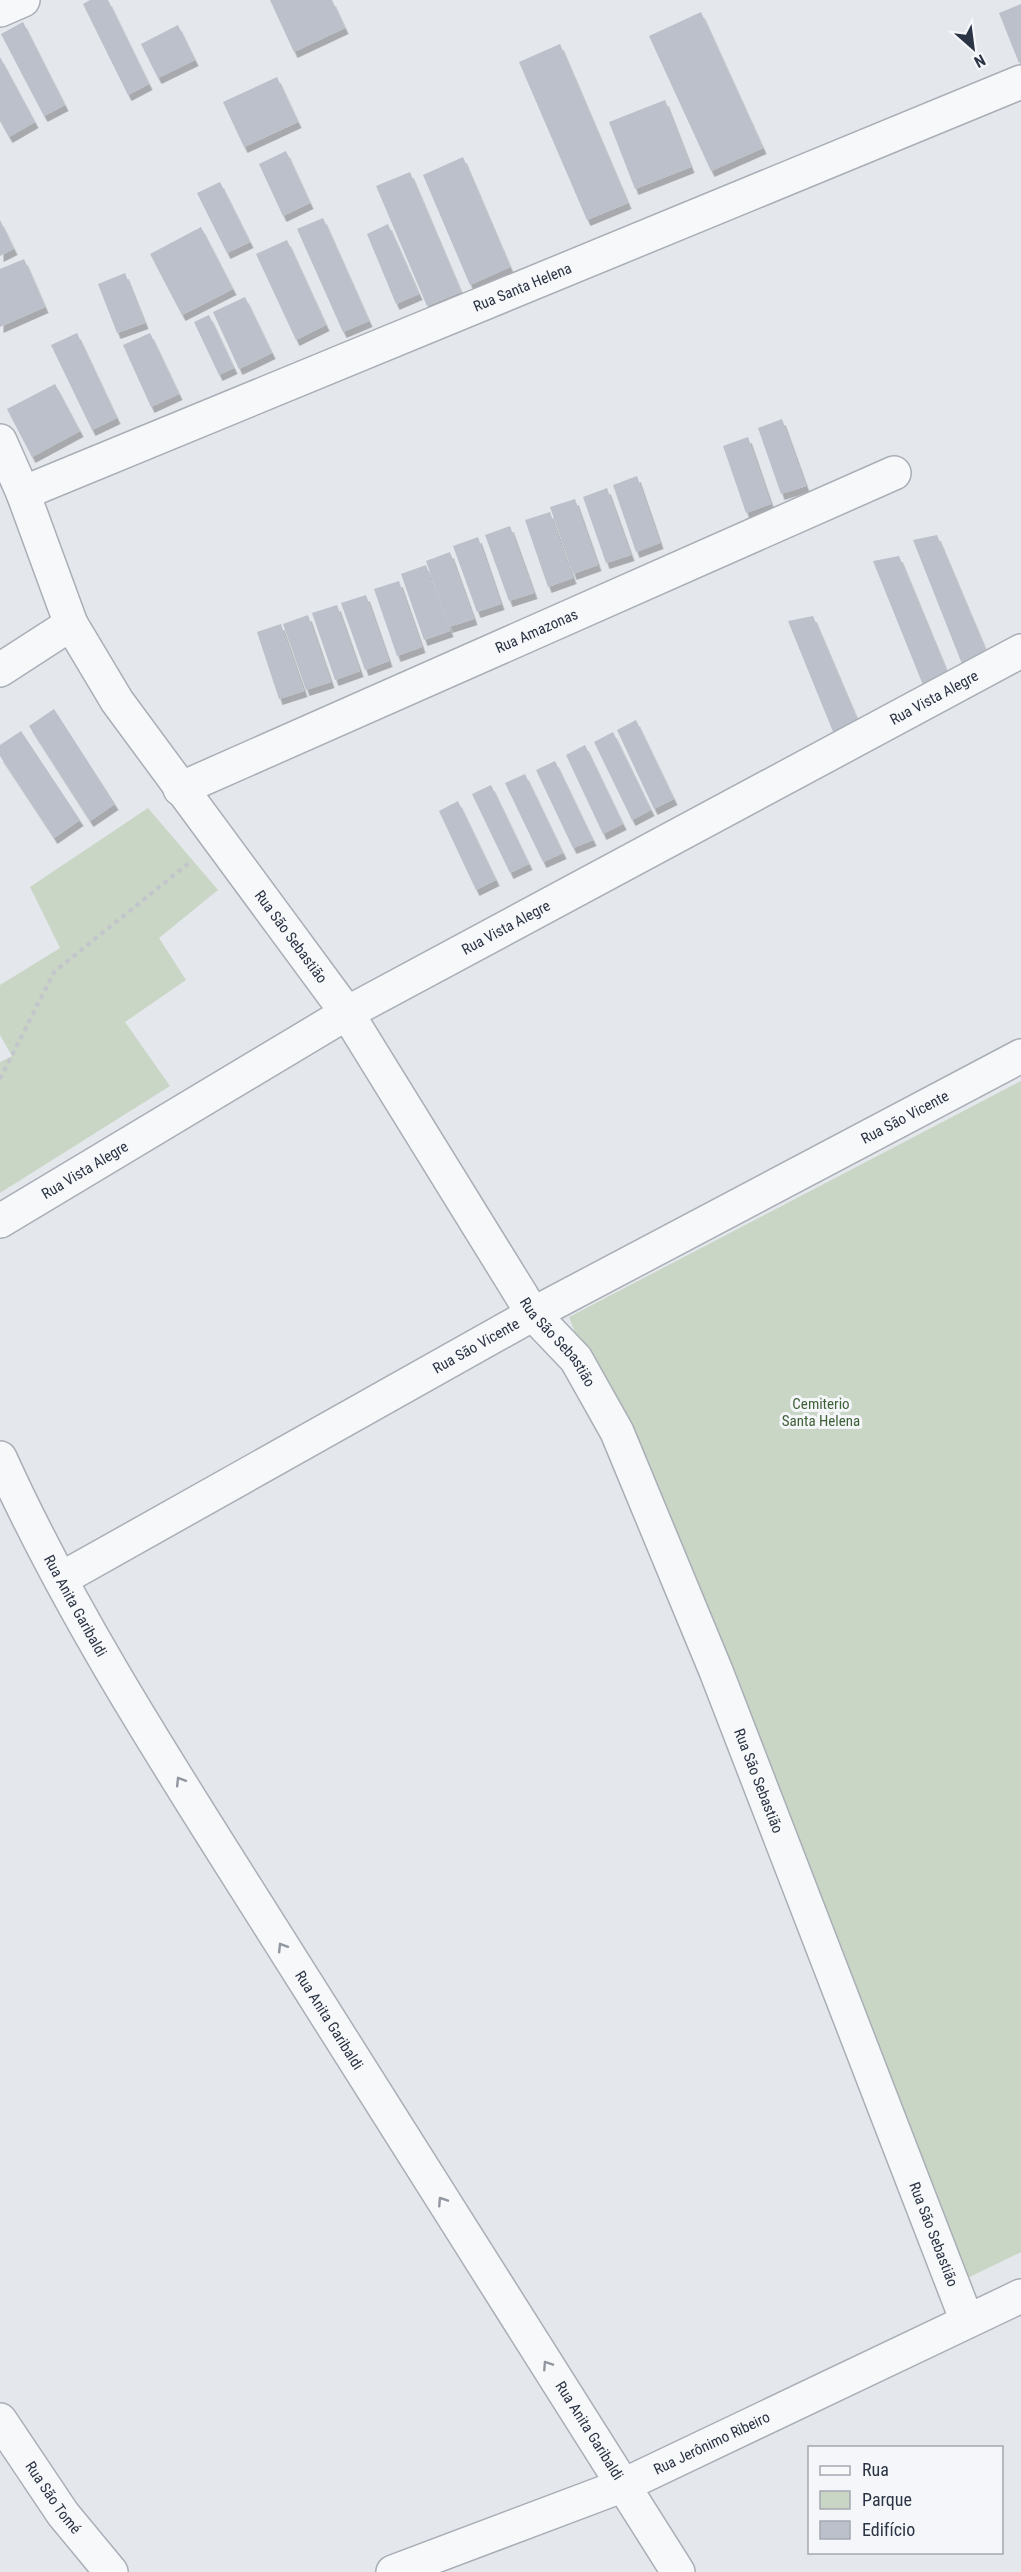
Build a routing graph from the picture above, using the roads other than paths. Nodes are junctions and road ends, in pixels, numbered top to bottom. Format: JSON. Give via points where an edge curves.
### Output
{"nodes":[{"id":1,"x":23,"y":0,"type":"edge"},
{"id":2,"x":0,"y":10,"type":"edge"},
{"id":3,"x":1021,"y":82,"type":"edge"},
{"id":4,"x":0,"y":441,"type":"edge"},
{"id":5,"x":894,"y":473,"type":"dead end"},
{"id":6,"x":23,"y":493,"type":"junction"},
{"id":7,"x":71,"y":624,"type":"junction"},
{"id":8,"x":1021,"y":651,"type":"edge"},
{"id":9,"x":0,"y":670,"type":"edge"},
{"id":10,"x":180,"y":789,"type":"junction"},
{"id":11,"x":347,"y":1013,"type":"junction"},
{"id":12,"x":1021,"y":1056,"type":"edge"},
{"id":13,"x":0,"y":1221,"type":"edge"},
{"id":14,"x":533,"y":1314,"type":"junction"},
{"id":15,"x":0,"y":1458,"type":"edge"},
{"id":16,"x":61,"y":1579,"type":"junction"},
{"id":17,"x":1021,"y":2296,"type":"edge"},
{"id":18,"x":967,"y":2321,"type":"junction"},
{"id":19,"x":0,"y":2420,"type":"edge"},
{"id":20,"x":624,"y":2485,"type":"junction"},
{"id":21,"x":111,"y":2572,"type":"edge"},
{"id":22,"x":393,"y":2572,"type":"edge"},
{"id":23,"x":678,"y":2572,"type":"edge"}],
"edges":[{"from":1,"to":2,"type":"street"},
{"from":3,"to":6,"type":"street","name":"Rua Santa Helena"},
{"from":4,"to":6,"type":"street","name":"Rua São Sebastião"},
{"from":5,"to":10,"type":"street","name":"Rua Amazonas"},
{"from":6,"to":7,"type":"street","name":"Rua São Sebastião"},
{"from":7,"to":9,"type":"street"},
{"from":7,"to":10,"type":"street","name":"Rua São Sebastião","via":[[117,701]]},
{"from":8,"to":11,"type":"street","name":"Rua Vista Alegre"},
{"from":10,"to":11,"type":"street","name":"Rua São Sebastião"},
{"from":11,"to":13,"type":"street","name":"Rua Vista Alegre"},
{"from":11,"to":14,"type":"street","name":"Rua São Sebastião"},
{"from":12,"to":14,"type":"street","name":"Rua São Vicente"},
{"from":14,"to":16,"type":"street","name":"Rua São Vicente"},
{"from":14,"to":18,"type":"street","name":"Rua São Sebastião","via":[[576,1359],[617,1432],[644,1492]]},
{"from":15,"to":16,"type":"street","name":"Rua Anita Garibaldi"},
{"from":20,"to":16,"type":"street","name":"Rua Anita Garibaldi","one_way":true,"via":[[228,1860]]},
{"from":17,"to":18,"type":"street","name":"Rua Jerônimo Ribeiro"},
{"from":18,"to":20,"type":"street","name":"Rua Jerônimo Ribeiro"},
{"from":19,"to":21,"type":"street","name":"Rua São Tomé","via":[[63,2514]]},
{"from":20,"to":22,"type":"street","name":"Rua Jerônimo Ribeiro"},
{"from":20,"to":23,"type":"street","name":"Rua Anita Garibaldi"}]}
